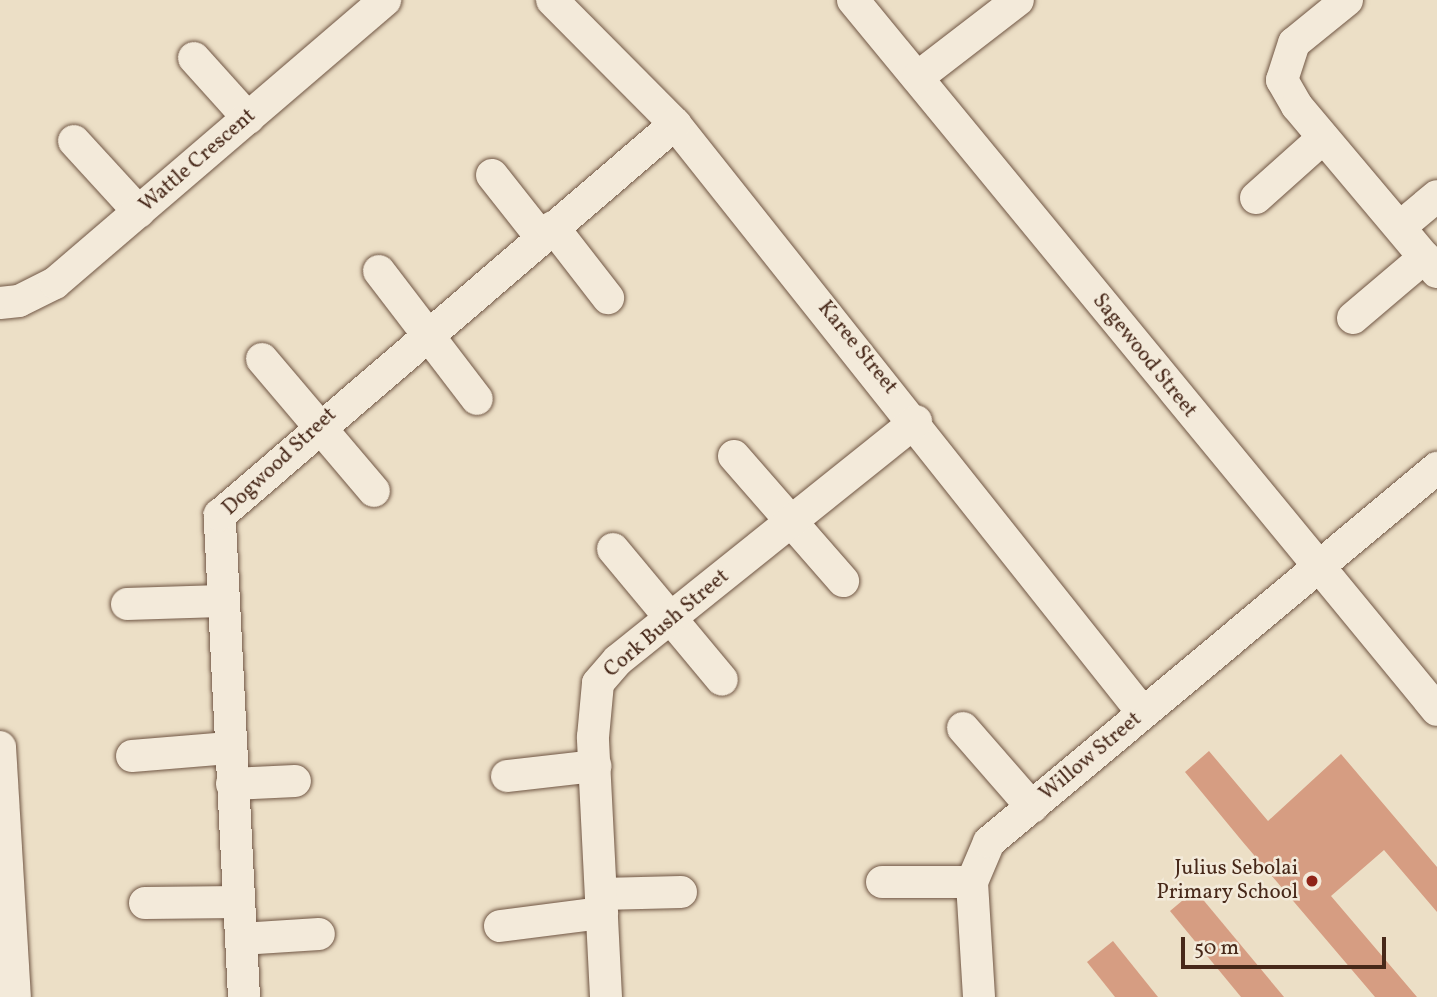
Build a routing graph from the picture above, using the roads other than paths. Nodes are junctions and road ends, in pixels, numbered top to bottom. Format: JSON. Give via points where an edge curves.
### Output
{"nodes":[{"id":1,"x":385,"y":0,"type":"edge"},
{"id":2,"x":552,"y":0,"type":"edge"},
{"id":3,"x":853,"y":0,"type":"edge"},
{"id":4,"x":1018,"y":0,"type":"edge"},
{"id":5,"x":1347,"y":0,"type":"edge"},
{"id":6,"x":194,"y":58,"type":"dead end"},
{"id":7,"x":918,"y":77,"type":"junction"},
{"id":8,"x":248,"y":118,"type":"junction"},
{"id":9,"x":675,"y":124,"type":"junction"},
{"id":10,"x":1324,"y":138,"type":"junction"},
{"id":11,"x":74,"y":141,"type":"dead end"},
{"id":12,"x":492,"y":175,"type":"dead end"},
{"id":13,"x":1437,"y":196,"type":"edge"},
{"id":14,"x":1256,"y":198,"type":"dead end"},
{"id":15,"x":139,"y":212,"type":"junction"},
{"id":16,"x":1400,"y":228,"type":"junction"},
{"id":17,"x":547,"y":232,"type":"junction"},
{"id":18,"x":1431,"y":264,"type":"edge"},
{"id":19,"x":379,"y":271,"type":"dead end"},
{"id":20,"x":608,"y":298,"type":"dead end"},
{"id":21,"x":0,"y":303,"type":"edge"},
{"id":22,"x":1353,"y":318,"type":"dead end"},
{"id":23,"x":429,"y":332,"type":"junction"},
{"id":24,"x":262,"y":359,"type":"dead end"},
{"id":25,"x":477,"y":399,"type":"dead end"},
{"id":26,"x":916,"y":421,"type":"junction"},
{"id":27,"x":319,"y":425,"type":"junction"},
{"id":28,"x":734,"y":456,"type":"dead end"},
{"id":29,"x":1437,"y":468,"type":"edge"},
{"id":30,"x":374,"y":491,"type":"dead end"},
{"id":31,"x":789,"y":523,"type":"junction"},
{"id":32,"x":613,"y":549,"type":"dead end"},
{"id":33,"x":1315,"y":569,"type":"junction"},
{"id":34,"x":843,"y":581,"type":"dead end"},
{"id":35,"x":221,"y":601,"type":"junction"},
{"id":36,"x":127,"y":604,"type":"dead end"},
{"id":37,"x":670,"y":618,"type":"junction"},
{"id":38,"x":722,"y":680,"type":"dead end"},
{"id":39,"x":1437,"y":710,"type":"edge"},
{"id":40,"x":1143,"y":713,"type":"junction"},
{"id":41,"x":963,"y":728,"type":"dead end"},
{"id":42,"x":0,"y":747,"type":"edge"},
{"id":43,"x":229,"y":748,"type":"junction"},
{"id":44,"x":132,"y":755,"type":"dead end"},
{"id":45,"x":594,"y":766,"type":"junction"},
{"id":46,"x":507,"y":776,"type":"dead end"},
{"id":47,"x":295,"y":781,"type":"dead end"},
{"id":48,"x":232,"y":784,"type":"junction"},
{"id":49,"x":1032,"y":807,"type":"junction"},
{"id":50,"x":882,"y":882,"type":"dead end"},
{"id":51,"x":972,"y":882,"type":"junction"},
{"id":52,"x":681,"y":891,"type":"dead end"},
{"id":53,"x":239,"y":902,"type":"junction"},
{"id":54,"x":145,"y":904,"type":"dead end"},
{"id":55,"x":602,"y":904,"type":"junction"},
{"id":56,"x":500,"y":926,"type":"dead end"},
{"id":57,"x":319,"y":934,"type":"dead end"},
{"id":58,"x":241,"y":939,"type":"junction"},
{"id":59,"x":15,"y":997,"type":"edge"},
{"id":60,"x":244,"y":997,"type":"edge"},
{"id":61,"x":606,"y":997,"type":"edge"},
{"id":62,"x":979,"y":997,"type":"edge"}],
"edges":[{"from":1,"to":8,"type":"street","name":"Wattle Crescent"},
{"from":2,"to":9,"type":"street","name":"Karee Street"},
{"from":3,"to":7,"type":"street","name":"Sagewood Street"},
{"from":4,"to":7,"type":"street"},
{"from":5,"to":10,"type":"street","via":[[1294,43],[1282,67],[1287,93]]},
{"from":6,"to":8,"type":"street"},
{"from":7,"to":33,"type":"street","name":"Sagewood Street"},
{"from":8,"to":15,"type":"street","name":"Wattle Crescent"},
{"from":9,"to":17,"type":"street","name":"Dogwood Street"},
{"from":9,"to":26,"type":"street","name":"Karee Street"},
{"from":10,"to":14,"type":"street"},
{"from":10,"to":16,"type":"street"},
{"from":11,"to":15,"type":"street"},
{"from":12,"to":17,"type":"street"},
{"from":13,"to":16,"type":"street"},
{"from":15,"to":21,"type":"street","name":"Wattle Crescent","via":[[55,283],[19,301]]},
{"from":16,"to":18,"type":"street"},
{"from":17,"to":20,"type":"street"},
{"from":17,"to":23,"type":"street","name":"Dogwood Street"},
{"from":18,"to":22,"type":"street"},
{"from":19,"to":23,"type":"street"},
{"from":23,"to":25,"type":"street"},
{"from":23,"to":27,"type":"street","name":"Dogwood Street"},
{"from":24,"to":27,"type":"street"},
{"from":26,"to":31,"type":"street","name":"Cork Bush Street"},
{"from":26,"to":40,"type":"street","name":"Karee Street"},
{"from":27,"to":30,"type":"street"},
{"from":27,"to":35,"type":"street","name":"Dogwood Street","via":[[220,515]]},
{"from":28,"to":31,"type":"street"},
{"from":29,"to":33,"type":"street","name":"Willow Street"},
{"from":31,"to":34,"type":"street"},
{"from":31,"to":37,"type":"street","name":"Cork Bush Street"},
{"from":32,"to":37,"type":"street"},
{"from":33,"to":39,"type":"street","name":"Sagewood Street"},
{"from":33,"to":40,"type":"street","name":"Willow Street"},
{"from":35,"to":36,"type":"street"},
{"from":35,"to":43,"type":"street","name":"Dogwood Street"},
{"from":37,"to":38,"type":"street"},
{"from":37,"to":45,"type":"street","name":"Cork Bush Street","via":[[598,683]]},
{"from":40,"to":49,"type":"street","name":"Willow Street"},
{"from":41,"to":49,"type":"street"},
{"from":42,"to":59,"type":"street"},
{"from":43,"to":44,"type":"street"},
{"from":43,"to":48,"type":"street","name":"Dogwood Street"},
{"from":45,"to":46,"type":"street"},
{"from":45,"to":55,"type":"street","name":"Cork Bush Street"},
{"from":47,"to":48,"type":"street"},
{"from":48,"to":53,"type":"street","name":"Dogwood Street"},
{"from":49,"to":51,"type":"street","name":"Willow Street","via":[[981,853]]},
{"from":50,"to":51,"type":"street"},
{"from":51,"to":62,"type":"street","name":"Willow Street"},
{"from":52,"to":55,"type":"street"},
{"from":53,"to":54,"type":"street"},
{"from":53,"to":58,"type":"street","name":"Dogwood Street"},
{"from":55,"to":56,"type":"street"},
{"from":55,"to":61,"type":"street","name":"Cork Bush Street"},
{"from":57,"to":58,"type":"street"},
{"from":58,"to":60,"type":"street","name":"Dogwood Street"}]}
